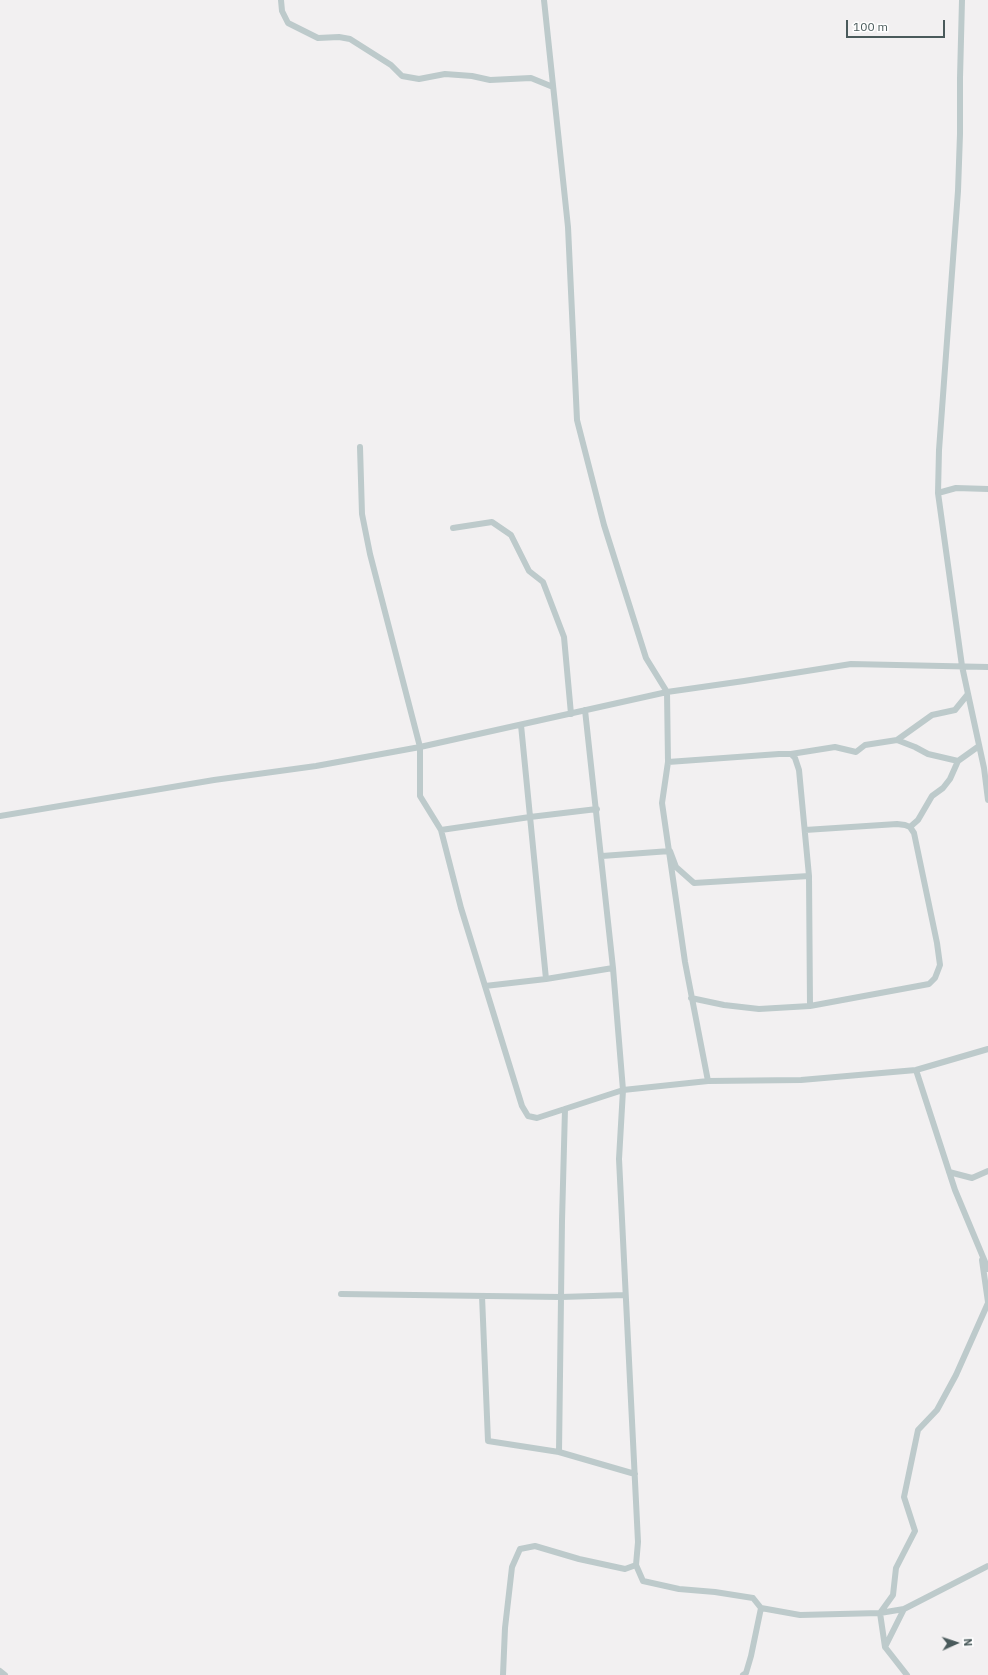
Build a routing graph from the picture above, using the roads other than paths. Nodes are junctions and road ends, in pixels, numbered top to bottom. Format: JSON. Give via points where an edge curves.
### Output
{"nodes":[{"id":1,"x":281,"y":0,"type":"edge"},
{"id":2,"x":544,"y":0,"type":"edge"},
{"id":3,"x":962,"y":0,"type":"edge"},
{"id":4,"x":553,"y":87,"type":"junction"},
{"id":5,"x":360,"y":447,"type":"dead end"},
{"id":6,"x":988,"y":489,"type":"edge"},
{"id":7,"x":938,"y":493,"type":"junction"},
{"id":8,"x":453,"y":528,"type":"dead end"},
{"id":9,"x":962,"y":666,"type":"junction"},
{"id":10,"x":988,"y":667,"type":"edge"},
{"id":11,"x":667,"y":692,"type":"junction"},
{"id":12,"x":968,"y":694,"type":"junction"},
{"id":13,"x":585,"y":710,"type":"junction"},
{"id":14,"x":571,"y":714,"type":"junction"},
{"id":15,"x":522,"y":725,"type":"junction"},
{"id":16,"x":897,"y":740,"type":"junction"},
{"id":17,"x":979,"y":746,"type":"junction"},
{"id":18,"x":420,"y":747,"type":"junction"},
{"id":19,"x":791,"y":754,"type":"junction"},
{"id":20,"x":958,"y":761,"type":"junction"},
{"id":21,"x":668,"y":762,"type":"junction"},
{"id":22,"x":986,"y":768,"type":"edge"},
{"id":23,"x":988,"y":800,"type":"edge"},
{"id":24,"x":597,"y":809,"type":"junction"},
{"id":25,"x":0,"y":816,"type":"edge"},
{"id":26,"x":530,"y":817,"type":"junction"},
{"id":27,"x":910,"y":827,"type":"junction"},
{"id":28,"x":441,"y":830,"type":"junction"},
{"id":29,"x":805,"y":830,"type":"junction"},
{"id":30,"x":670,"y":851,"type":"junction"},
{"id":31,"x":602,"y":856,"type":"junction"},
{"id":32,"x":809,"y":876,"type":"junction"},
{"id":33,"x":614,"y":968,"type":"junction"},
{"id":34,"x":546,"y":979,"type":"junction"},
{"id":35,"x":485,"y":986,"type":"junction"},
{"id":36,"x":691,"y":998,"type":"junction"},
{"id":37,"x":810,"y":1006,"type":"junction"},
{"id":38,"x":988,"y":1050,"type":"edge"},
{"id":39,"x":916,"y":1070,"type":"junction"},
{"id":40,"x":708,"y":1081,"type":"junction"},
{"id":41,"x":623,"y":1090,"type":"junction"},
{"id":42,"x":565,"y":1109,"type":"junction"},
{"id":43,"x":988,"y":1171,"type":"edge"},
{"id":44,"x":949,"y":1172,"type":"junction"},
{"id":45,"x":981,"y":1252,"type":"junction"},
{"id":46,"x":988,"y":1268,"type":"edge"},
{"id":47,"x":340,"y":1294,"type":"dead end"},
{"id":48,"x":482,"y":1296,"type":"junction"},
{"id":49,"x":625,"y":1296,"type":"junction"},
{"id":50,"x":561,"y":1297,"type":"junction"},
{"id":51,"x":988,"y":1303,"type":"edge"},
{"id":52,"x":559,"y":1452,"type":"junction"},
{"id":53,"x":635,"y":1474,"type":"junction"},
{"id":54,"x":636,"y":1565,"type":"junction"},
{"id":55,"x":988,"y":1566,"type":"edge"},
{"id":56,"x":761,"y":1608,"type":"junction"},
{"id":57,"x":904,"y":1609,"type":"junction"},
{"id":58,"x":880,"y":1613,"type":"junction"},
{"id":59,"x":885,"y":1648,"type":"junction"},
{"id":60,"x":0,"y":1670,"type":"edge"},
{"id":61,"x":5,"y":1675,"type":"edge"},
{"id":62,"x":503,"y":1675,"type":"edge"},
{"id":63,"x":743,"y":1675,"type":"edge"},
{"id":64,"x":907,"y":1675,"type":"edge"}],
"edges":[{"from":1,"to":4,"type":"street","via":[[282,11],[288,23],[318,38],[350,39],[391,65],[402,76],[418,79],[445,74],[490,80],[531,78]]},
{"from":2,"to":4,"type":"street"},
{"from":3,"to":7,"type":"street","via":[[958,191]]},
{"from":4,"to":11,"type":"street","via":[[568,227],[577,420],[604,525],[641,643],[646,658]]},
{"from":5,"to":18,"type":"street","via":[[362,514]]},
{"from":6,"to":7,"type":"street","via":[[956,488]]},
{"from":7,"to":9,"type":"street"},
{"from":8,"to":14,"type":"street","via":[[492,522],[511,535],[529,571],[543,582],[564,637]]},
{"from":9,"to":10,"type":"street"},
{"from":9,"to":11,"type":"street","via":[[851,664]]},
{"from":9,"to":12,"type":"street"},
{"from":11,"to":13,"type":"street"},
{"from":11,"to":21,"type":"street"},
{"from":12,"to":16,"type":"street","via":[[955,710],[932,715]]},
{"from":12,"to":17,"type":"street"},
{"from":13,"to":14,"type":"street"},
{"from":13,"to":24,"type":"street"},
{"from":14,"to":15,"type":"street"},
{"from":15,"to":18,"type":"street"},
{"from":15,"to":26,"type":"street"},
{"from":16,"to":19,"type":"street","via":[[865,745],[856,752],[835,747]]},
{"from":16,"to":20,"type":"street","via":[[928,754]]},
{"from":17,"to":20,"type":"street"},
{"from":17,"to":22,"type":"street"},
{"from":18,"to":25,"type":"street"},
{"from":18,"to":28,"type":"street","via":[[420,796]]},
{"from":19,"to":21,"type":"street"},
{"from":19,"to":29,"type":"street","via":[[800,770]]},
{"from":20,"to":27,"type":"street","via":[[950,779],[932,796],[918,820]]},
{"from":21,"to":30,"type":"street","via":[[662,803]]},
{"from":22,"to":23,"type":"street"},
{"from":24,"to":26,"type":"street"},
{"from":24,"to":31,"type":"street"},
{"from":26,"to":28,"type":"street"},
{"from":26,"to":34,"type":"street"},
{"from":27,"to":29,"type":"street","via":[[897,824]]},
{"from":27,"to":37,"type":"street","via":[[914,833],[937,943],[940,965],[936,978],[929,984]]},
{"from":28,"to":35,"type":"street"},
{"from":29,"to":32,"type":"street"},
{"from":30,"to":31,"type":"street"},
{"from":30,"to":32,"type":"street","via":[[676,867],[694,883]]},
{"from":30,"to":36,"type":"street"},
{"from":31,"to":33,"type":"street"},
{"from":32,"to":37,"type":"street"},
{"from":33,"to":34,"type":"street"},
{"from":33,"to":41,"type":"street"},
{"from":34,"to":35,"type":"street"},
{"from":35,"to":42,"type":"street","via":[[524,1112],[537,1118]]},
{"from":36,"to":37,"type":"street","via":[[759,1009]]},
{"from":36,"to":40,"type":"street"},
{"from":38,"to":39,"type":"street"},
{"from":39,"to":40,"type":"street","via":[[801,1080]]},
{"from":39,"to":44,"type":"street"},
{"from":40,"to":41,"type":"street"},
{"from":41,"to":42,"type":"street"},
{"from":41,"to":49,"type":"street","via":[[619,1158]]},
{"from":42,"to":50,"type":"street"},
{"from":43,"to":44,"type":"street","via":[[972,1178]]},
{"from":44,"to":45,"type":"street"},
{"from":45,"to":46,"type":"street"},
{"from":45,"to":51,"type":"street"},
{"from":47,"to":48,"type":"street"},
{"from":48,"to":50,"type":"street"},
{"from":48,"to":52,"type":"street","via":[[488,1441]]},
{"from":49,"to":50,"type":"street"},
{"from":49,"to":53,"type":"street"},
{"from":50,"to":52,"type":"street"},
{"from":51,"to":58,"type":"street","via":[[937,1410],[918,1430],[904,1497],[915,1531],[896,1568],[893,1595]]},
{"from":52,"to":53,"type":"street"},
{"from":53,"to":54,"type":"street","via":[[638,1542]]},
{"from":54,"to":56,"type":"street","via":[[643,1581],[679,1589],[754,1598]]},
{"from":54,"to":62,"type":"street","via":[[625,1569],[535,1546],[520,1549],[512,1567]]},
{"from":55,"to":57,"type":"street"},
{"from":56,"to":58,"type":"street","via":[[800,1614]]},
{"from":56,"to":63,"type":"street","via":[[751,1656]]},
{"from":57,"to":58,"type":"street"},
{"from":57,"to":59,"type":"street"},
{"from":58,"to":59,"type":"street"},
{"from":59,"to":64,"type":"street"},
{"from":60,"to":61,"type":"street"}]}
